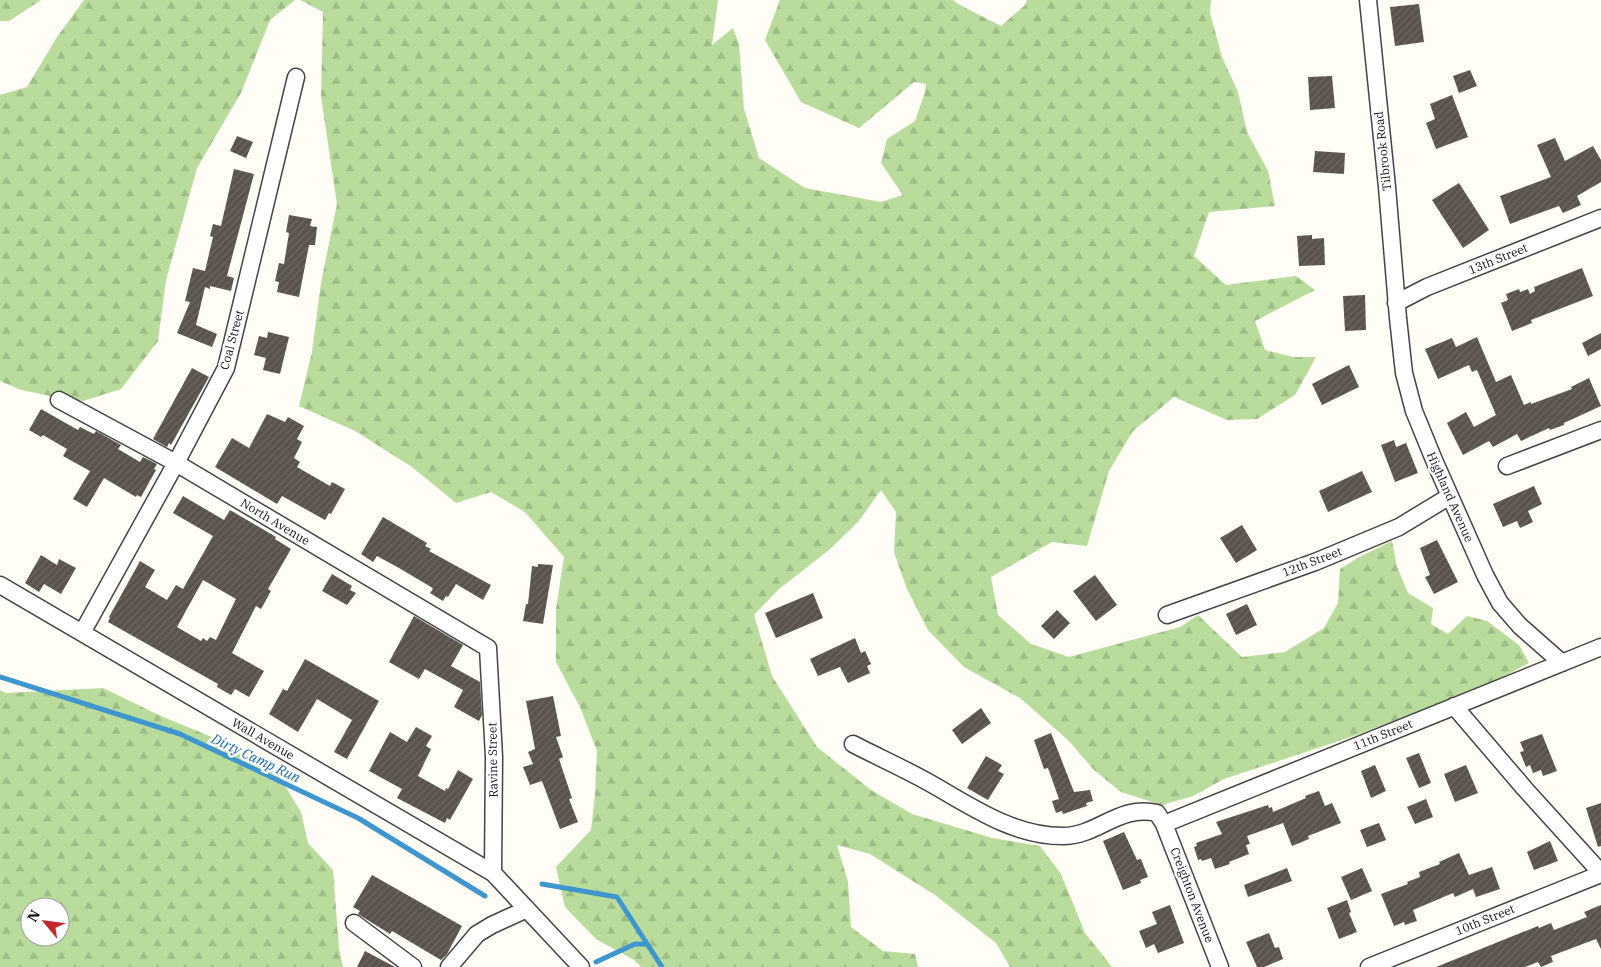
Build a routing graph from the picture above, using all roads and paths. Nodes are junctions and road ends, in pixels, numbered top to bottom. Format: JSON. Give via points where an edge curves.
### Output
{"nodes":[{"id":1,"x":1368,"y":0,"type":"edge"},
{"id":2,"x":296,"y":77,"type":"dead end"},
{"id":3,"x":1601,"y":218,"type":"edge"},
{"id":4,"x":1396,"y":303,"type":"junction"},
{"id":5,"x":59,"y":400,"type":"dead end"},
{"id":6,"x":1601,"y":430,"type":"edge"},
{"id":7,"x":176,"y":463,"type":"junction"},
{"id":8,"x":1507,"y":466,"type":"dead end"},
{"id":9,"x":1450,"y":496,"type":"junction"},
{"id":10,"x":0,"y":585,"type":"edge"},
{"id":11,"x":1167,"y":614,"type":"dead end"},
{"id":12,"x":82,"y":633,"type":"junction"},
{"id":13,"x":1601,"y":647,"type":"edge"},
{"id":14,"x":488,"y":648,"type":"joint"},
{"id":15,"x":1562,"y":663,"type":"junction"},
{"id":16,"x":1454,"y":706,"type":"junction"},
{"id":17,"x":853,"y":744,"type":"dead end"},
{"id":18,"x":1164,"y":824,"type":"junction"},
{"id":19,"x":493,"y":873,"type":"junction"},
{"id":20,"x":1601,"y":873,"type":"edge"},
{"id":21,"x":527,"y":909,"type":"junction"},
{"id":22,"x":354,"y":923,"type":"dead end"},
{"id":23,"x":413,"y":967,"type":"edge"},
{"id":24,"x":449,"y":967,"type":"edge"},
{"id":25,"x":580,"y":967,"type":"edge"},
{"id":26,"x":1220,"y":967,"type":"edge"},
{"id":27,"x":1369,"y":967,"type":"edge"}],
"edges":[{"from":1,"to":4,"type":"street","name":"Tilbrook Road"},
{"from":2,"to":7,"type":"street","name":"Coal Street","via":[[226,368]]},
{"from":3,"to":4,"type":"street","name":"13th Street","via":[[1427,287]]},
{"from":4,"to":9,"type":"street","name":"Highland Avenue","via":[[1404,373],[1414,411]]},
{"from":5,"to":7,"type":"street","name":"North Avenue"},
{"from":6,"to":8,"type":"street"},
{"from":7,"to":12,"type":"street","name":"Coal Street"},
{"from":7,"to":14,"type":"street","name":"North Avenue"},
{"from":9,"to":11,"type":"street","name":"12th Street","via":[[1399,527],[1315,562]]},
{"from":9,"to":15,"type":"street","name":"Highland Avenue","via":[[1500,603],[1520,626]]},
{"from":10,"to":12,"type":"street","name":"Wall Avenue"},
{"from":12,"to":19,"type":"street","name":"Wall Avenue"},
{"from":13,"to":15,"type":"street","name":"11th Street"},
{"from":14,"to":19,"type":"street","name":"Ravine Street","via":[[494,757]]},
{"from":15,"to":16,"type":"street","name":"11th Street"},
{"from":16,"to":18,"type":"street","name":"11th Street"},
{"from":16,"to":20,"type":"street"},
{"from":17,"to":18,"type":"street","via":[[991,819],[1034,834],[1065,836],[1144,810],[1157,813]]},
{"from":18,"to":26,"type":"street","name":"Creighton Avenue"},
{"from":19,"to":21,"type":"street","name":"Wall Avenue"},
{"from":20,"to":27,"type":"street","name":"10th Street"},
{"from":21,"to":24,"type":"street","via":[[477,934]]},
{"from":21,"to":25,"type":"street","name":"Wall Avenue"},
{"from":22,"to":23,"type":"street"}]}
